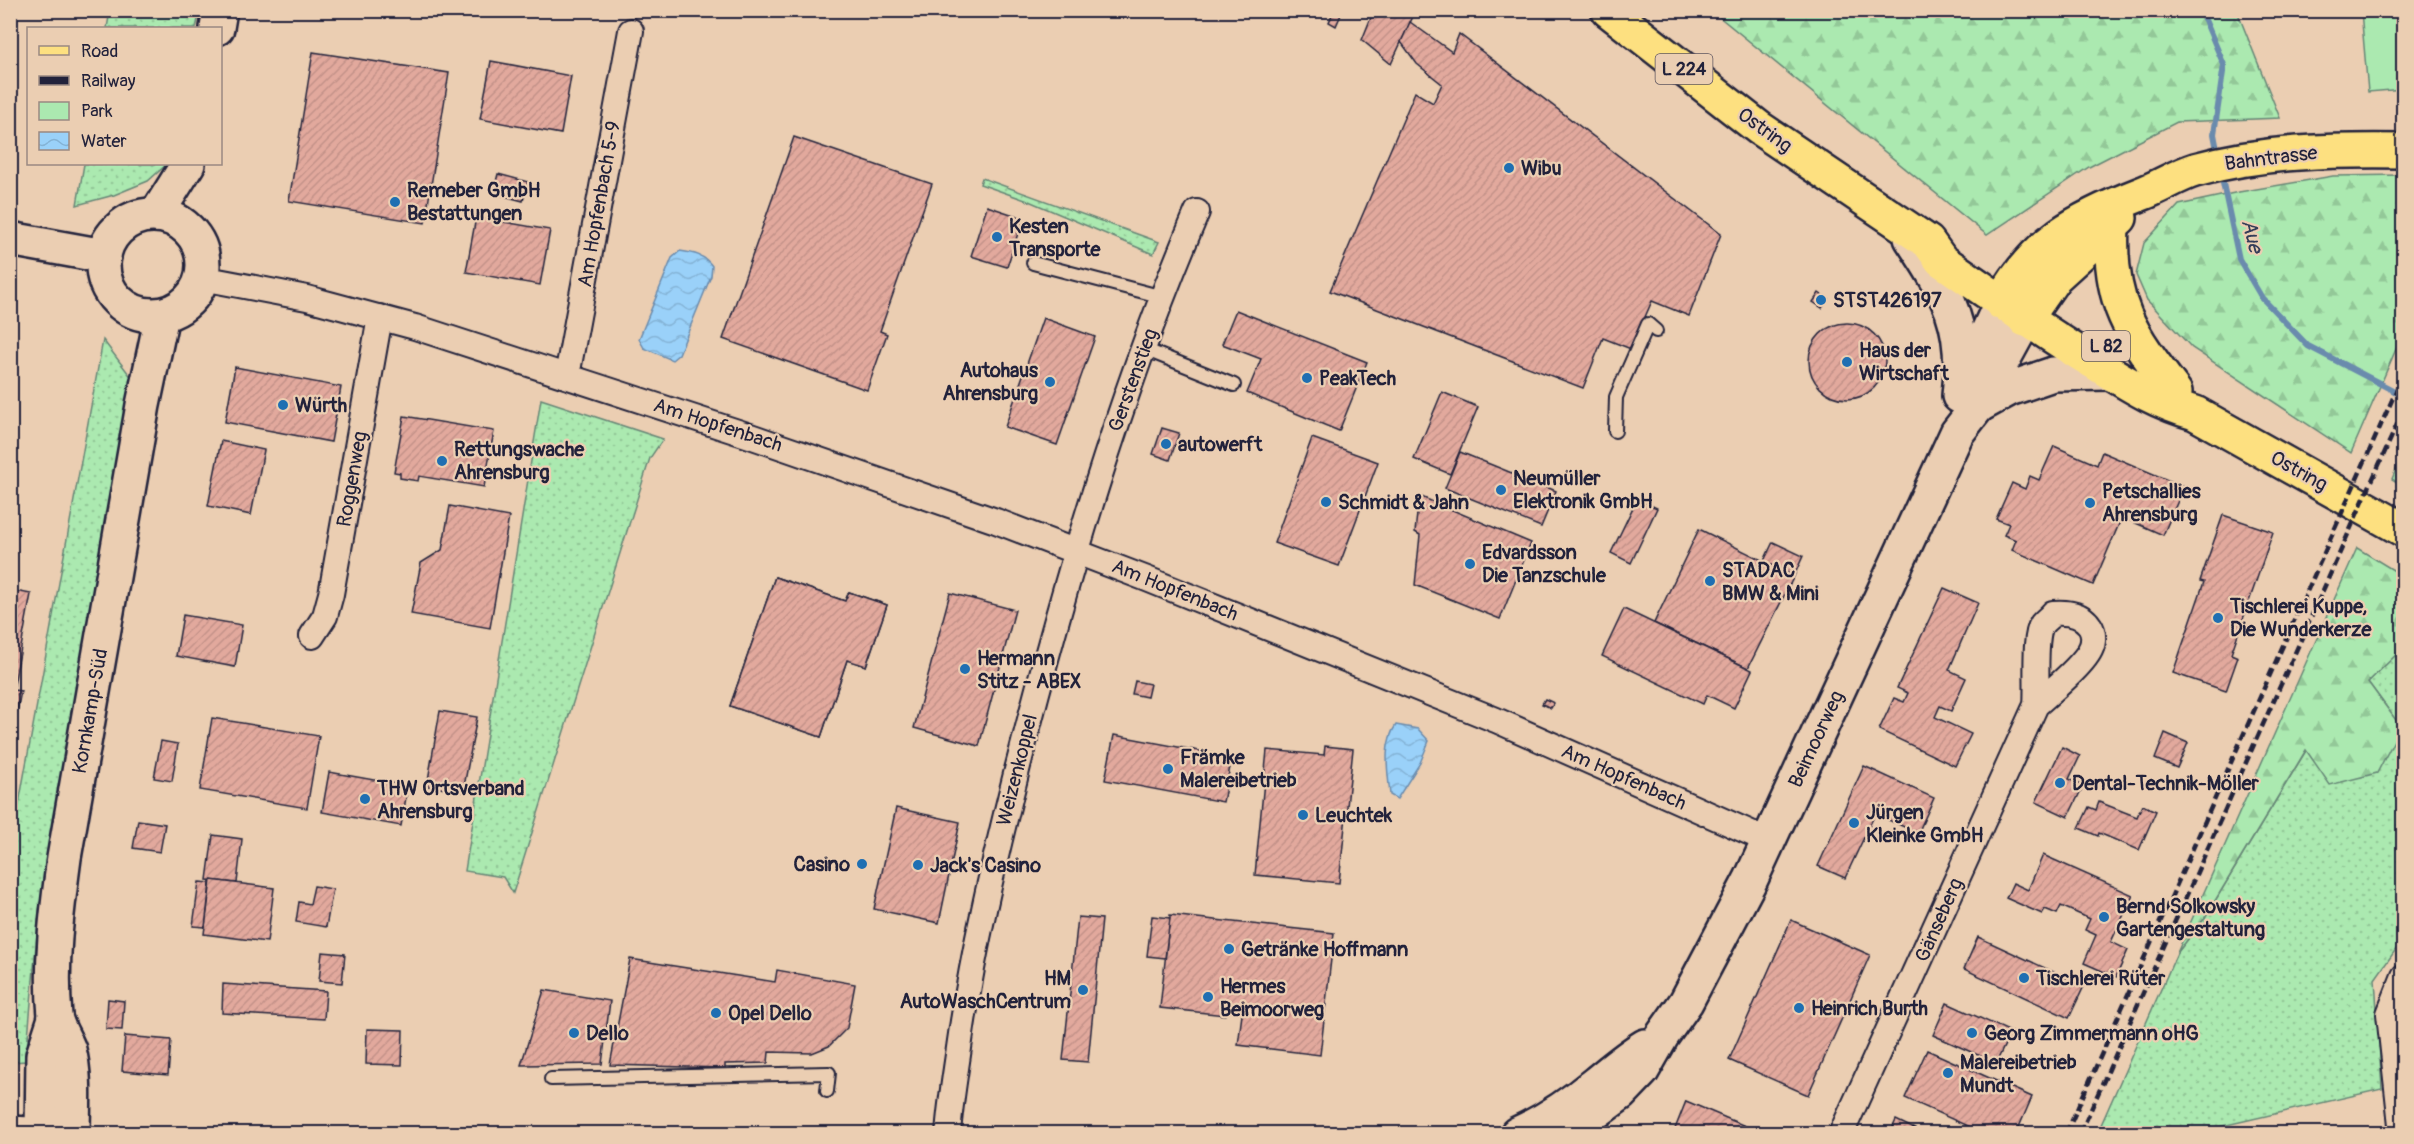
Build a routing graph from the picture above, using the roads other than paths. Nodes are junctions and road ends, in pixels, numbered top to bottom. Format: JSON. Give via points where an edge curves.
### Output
{"nodes":[{"id":1,"x":220,"y":10,"type":"edge"},
{"id":2,"x":1608,"y":10,"type":"edge"},
{"id":3,"x":217,"y":27,"type":"edge"},
{"id":4,"x":631,"y":31,"type":"dead end"},
{"id":5,"x":2403,"y":151,"type":"edge"},
{"id":6,"x":189,"y":165,"type":"edge"},
{"id":7,"x":2144,"y":193,"type":"junction"},
{"id":8,"x":1197,"y":212,"type":"dead end"},
{"id":9,"x":167,"y":218,"type":"junction"},
{"id":10,"x":1900,"y":222,"type":"junction"},
{"id":11,"x":2112,"y":226,"type":"junction"},
{"id":12,"x":10,"y":239,"type":"edge"},
{"id":13,"x":104,"y":256,"type":"junction"},
{"id":14,"x":1034,"y":263,"type":"dead end"},
{"id":15,"x":202,"y":278,"type":"junction"},
{"id":16,"x":1163,"y":297,"type":"junction"},
{"id":17,"x":2019,"y":302,"type":"junction"},
{"id":18,"x":152,"y":315,"type":"junction"},
{"id":19,"x":380,"y":317,"type":"junction"},
{"id":20,"x":1656,"y":331,"type":"dead end"},
{"id":21,"x":1144,"y":349,"type":"junction"},
{"id":22,"x":2110,"y":373,"type":"junction"},
{"id":23,"x":567,"y":376,"type":"junction"},
{"id":24,"x":1234,"y":385,"type":"dead end"},
{"id":25,"x":1969,"y":401,"type":"junction"},
{"id":26,"x":2185,"y":403,"type":"junction"},
{"id":27,"x":1615,"y":431,"type":"dead end"},
{"id":28,"x":2403,"y":530,"type":"edge"},
{"id":29,"x":1077,"y":552,"type":"junction"},
{"id":30,"x":312,"y":636,"type":"dead end"},
{"id":31,"x":2036,"y":705,"type":"dead end"},
{"id":32,"x":1769,"y":841,"type":"junction"},
{"id":33,"x":2403,"y":976,"type":"edge"},
{"id":34,"x":55,"y":1018,"type":"junction"},
{"id":35,"x":551,"y":1079,"type":"dead end"},
{"id":36,"x":827,"y":1090,"type":"dead end"},
{"id":37,"x":1570,"y":1126,"type":"edge"},
{"id":38,"x":1524,"y":1132,"type":"edge"},
{"id":39,"x":10,"y":1133,"type":"edge"},
{"id":40,"x":30,"y":1134,"type":"edge"},
{"id":41,"x":42,"y":1134,"type":"edge"},
{"id":42,"x":73,"y":1134,"type":"edge"},
{"id":43,"x":948,"y":1134,"type":"edge"},
{"id":44,"x":1841,"y":1134,"type":"edge"},
{"id":45,"x":2402,"y":1134,"type":"edge"}],
"edges":[{"from":1,"to":3,"type":"street"},
{"from":2,"to":10,"type":"main road","name":"Ostring","number":"L 224","via":[[1759,128]]},
{"from":4,"to":23,"type":"street","name":"Am Hopfenbach 5-9"},
{"from":5,"to":7,"type":"main road","name":"Bahntrasse","via":[[2290,153],[2226,163],[2194,171]]},
{"from":6,"to":9,"type":"street"},
{"from":7,"to":11,"type":"main road","name":"Bahntrasse"},
{"from":7,"to":17,"type":"main road","name":"Bahntrasse","via":[[2100,210],[2064,231],[2027,262]]},
{"from":8,"to":16,"type":"street","name":"Gerstenstieg"},
{"from":9,"to":13,"type":"street","via":[[141,216],[128,222],[108,243]]},
{"from":9,"to":15,"type":"street","via":[[189,229],[200,246]]},
{"from":10,"to":17,"type":"main road","name":"Ostring","number":"L 224","via":[[1928,242],[1950,246]]},
{"from":10,"to":25,"type":"street","via":[[1956,317]]},
{"from":11,"to":17,"type":"main road","name":"Bahntrasse","via":[[2055,277]]},
{"from":11,"to":26,"type":"main road","number":"L 82","via":[[2112,275],[2124,315],[2141,347]]},
{"from":12,"to":13,"type":"street"},
{"from":13,"to":18,"type":"street","via":[[103,272],[112,293],[128,309]]},
{"from":14,"to":16,"type":"lane"},
{"from":15,"to":18,"type":"street","via":[[183,306]]},
{"from":15,"to":19,"type":"street","name":"Am Hopfenbach"},
{"from":16,"to":21,"type":"street","name":"Gerstenstieg"},
{"from":17,"to":22,"type":"main road","name":"Ostring","number":"L 82"},
{"from":17,"to":25,"type":"street","name":"Beimoorweg"},
{"from":17,"to":26,"type":"main road","name":"Ostring","number":"L 82"},
{"from":18,"to":34,"type":"street","name":"Kornkamp-Süd","via":[[143,405],[64,858],[55,945]]},
{"from":19,"to":23,"type":"street","name":"Am Hopfenbach"},
{"from":19,"to":30,"type":"street","name":"Roggenweg","via":[[331,594],[325,616]]},
{"from":20,"to":27,"type":"lane","via":[[1648,324],[1616,397]]},
{"from":21,"to":24,"type":"lane"},
{"from":21,"to":29,"type":"street","name":"Gerstenstieg","via":[[1089,506]]},
{"from":22,"to":25,"type":"street","via":[[2053,374]]},
{"from":22,"to":26,"type":"main road","name":"Ostring","number":"L 82","via":[[2165,405]]},
{"from":23,"to":29,"type":"street","name":"Am Hopfenbach","via":[[854,471]]},
{"from":25,"to":32,"type":"street","name":"Beimoorweg"},
{"from":26,"to":28,"type":"main road","name":"Ostring","number":"L 82"},
{"from":29,"to":32,"type":"street","name":"Am Hopfenbach","via":[[1496,720]]},
{"from":29,"to":43,"type":"street","name":"Weizenkoppel","via":[[993,863],[965,1008]]},
{"from":31,"to":44,"type":"street","name":"Gänseberg"},
{"from":32,"to":37,"type":"street","name":"Beimoorweg","via":[[1686,1002],[1642,1071],[1620,1094]]},
{"from":33,"to":45,"type":"street","via":[[2390,1014]]},
{"from":34,"to":41,"type":"street","name":"Kornkamp-Süd","via":[[43,1056]]},
{"from":34,"to":42,"type":"street","name":"Kornkamp-Süd","via":[[69,1051]]},
{"from":35,"to":36,"type":"lane","via":[[829,1073]]},
{"from":37,"to":38,"type":"street","name":"Beimoorweg"},
{"from":39,"to":40,"type":"street"}]}
